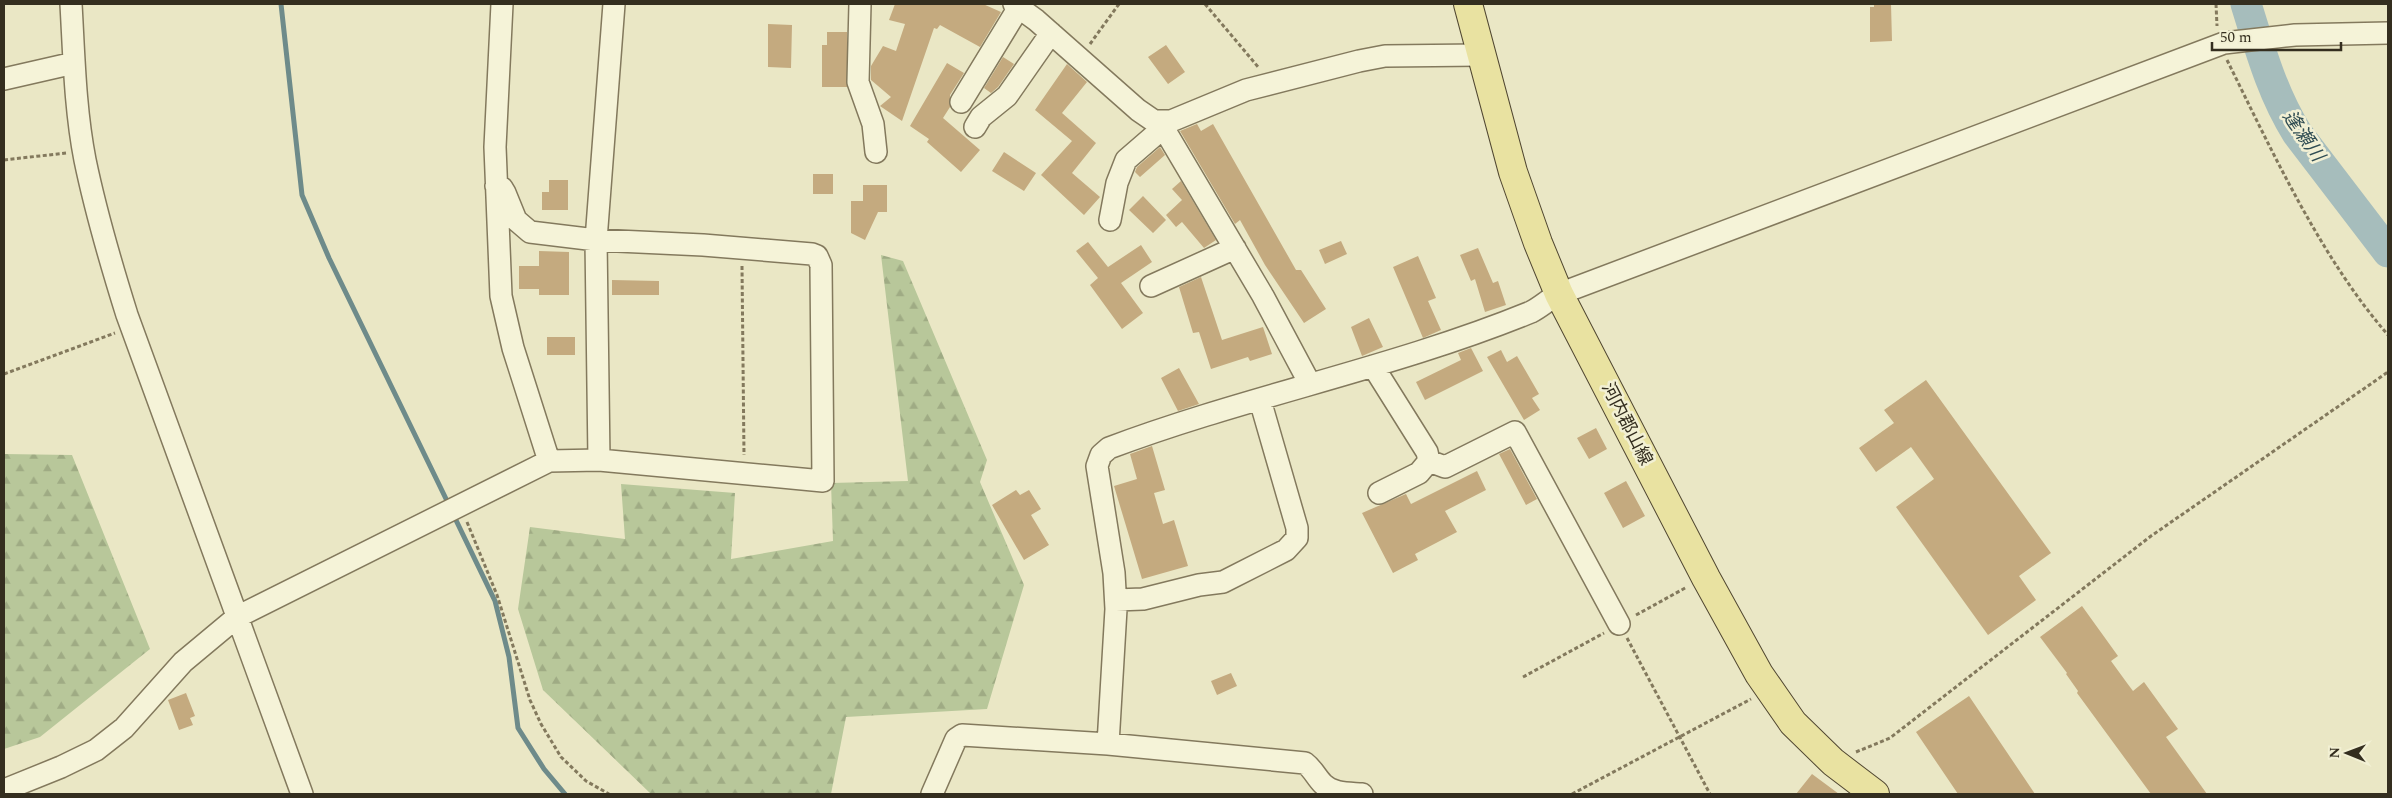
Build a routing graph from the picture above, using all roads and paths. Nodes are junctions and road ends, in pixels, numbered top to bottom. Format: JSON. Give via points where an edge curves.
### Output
{"nodes":[{"id":1,"x":71,"y":4,"type":"edge"},
{"id":2,"x":502,"y":4,"type":"edge"},
{"id":3,"x":614,"y":4,"type":"edge"},
{"id":4,"x":860,"y":4,"type":"edge"},
{"id":5,"x":1119,"y":4,"type":"edge"},
{"id":6,"x":1205,"y":4,"type":"edge"},
{"id":7,"x":1468,"y":4,"type":"edge"},
{"id":8,"x":2216,"y":4,"type":"edge"},
{"id":9,"x":1017,"y":5,"type":"edge"},
{"id":10,"x":2388,"y":33,"type":"edge"},
{"id":11,"x":1051,"y":34,"type":"junction"},
{"id":12,"x":2222,"y":44,"type":"junction"},
{"id":13,"x":1481,"y":55,"type":"junction"},
{"id":14,"x":1080,"y":59,"type":"junction"},
{"id":15,"x":74,"y":63,"type":"junction"},
{"id":16,"x":4,"y":79,"type":"edge"},
{"id":17,"x":1269,"y":83,"type":"junction"},
{"id":18,"x":961,"y":102,"type":"dead end"},
{"id":19,"x":1162,"y":125,"type":"junction"},
{"id":20,"x":975,"y":127,"type":"dead end"},
{"id":21,"x":84,"y":151,"type":"junction"},
{"id":22,"x":876,"y":152,"type":"dead end"},
{"id":23,"x":4,"y":160,"type":"edge"},
{"id":24,"x":496,"y":186,"type":"junction"},
{"id":25,"x":1110,"y":220,"type":"dead end"},
{"id":26,"x":596,"y":240,"type":"junction"},
{"id":27,"x":741,"y":248,"type":"junction"},
{"id":28,"x":1235,"y":248,"type":"junction"},
{"id":29,"x":1150,"y":286,"type":"dead end"},
{"id":30,"x":1559,"y":294,"type":"junction"},
{"id":31,"x":132,"y":327,"type":"junction"},
{"id":32,"x":2388,"y":334,"type":"edge"},
{"id":33,"x":1373,"y":366,"type":"junction"},
{"id":34,"x":2388,"y":372,"type":"edge"},
{"id":35,"x":4,"y":374,"type":"edge"},
{"id":36,"x":1310,"y":384,"type":"junction"},
{"id":37,"x":1260,"y":400,"type":"junction"},
{"id":38,"x":599,"y":460,"type":"junction"},
{"id":39,"x":549,"y":461,"type":"junction"},
{"id":40,"x":1428,"y":461,"type":"junction"},
{"id":41,"x":745,"y":474,"type":"junction"},
{"id":42,"x":1379,"y":494,"type":"dead end"},
{"id":43,"x":460,"y":505,"type":"junction"},
{"id":44,"x":1116,"y":600,"type":"junction"},
{"id":45,"x":236,"y":616,"type":"junction"},
{"id":46,"x":1619,"y":624,"type":"joint"},
{"id":47,"x":1769,"y":689,"type":"junction"},
{"id":48,"x":1680,"y":737,"type":"junction"},
{"id":49,"x":1108,"y":744,"type":"junction"},
{"id":50,"x":1833,"y":762,"type":"junction"},
{"id":51,"x":4,"y":790,"type":"edge"},
{"id":52,"x":302,"y":794,"type":"edge"},
{"id":53,"x":609,"y":794,"type":"edge"},
{"id":54,"x":932,"y":794,"type":"edge"},
{"id":55,"x":1362,"y":794,"type":"edge"},
{"id":56,"x":1572,"y":794,"type":"edge"},
{"id":57,"x":1710,"y":794,"type":"edge"},
{"id":58,"x":1875,"y":794,"type":"edge"}],
"edges":[{"from":1,"to":15,"type":"street"},
{"from":2,"to":24,"type":"street"},
{"from":3,"to":26,"type":"street"},
{"from":4,"to":22,"type":"street","via":[[858,82],[874,124]]},
{"from":5,"to":14,"type":"path"},
{"from":6,"to":17,"type":"path"},
{"from":7,"to":13,"type":"main road","name":"河内郡山線"},
{"from":8,"to":12,"type":"path"},
{"from":9,"to":11,"type":"street"},
{"from":9,"to":18,"type":"street"},
{"from":10,"to":12,"type":"street","via":[[2295,35]]},
{"from":11,"to":14,"type":"street"},
{"from":11,"to":20,"type":"street","via":[[1007,96],[981,117]]},
{"from":12,"to":30,"type":"street"},
{"from":12,"to":32,"type":"path","via":[[2312,226],[2365,307]]},
{"from":13,"to":17,"type":"street","via":[[1385,56]]},
{"from":13,"to":30,"type":"main road","name":"河内郡山線","via":[[1513,172]]},
{"from":14,"to":19,"type":"street","via":[[1144,115]]},
{"from":15,"to":16,"type":"street"},
{"from":15,"to":21,"type":"street"},
{"from":17,"to":19,"type":"street"},
{"from":19,"to":25,"type":"street","via":[[1126,160],[1117,183]]},
{"from":19,"to":28,"type":"street"},
{"from":21,"to":23,"type":"path"},
{"from":21,"to":31,"type":"street","via":[[102,235]]},
{"from":24,"to":26,"type":"street","via":[[502,188],[516,220],[530,232]]},
{"from":24,"to":39,"type":"street","via":[[505,320]]},
{"from":26,"to":27,"type":"street"},
{"from":26,"to":38,"type":"street"},
{"from":27,"to":41,"type":"path"},
{"from":27,"to":41,"type":"street","via":[[813,254],[820,259],[821,265],[823,481]]},
{"from":28,"to":29,"type":"street"},
{"from":28,"to":36,"type":"street"},
{"from":30,"to":33,"type":"street","via":[[1531,312]]},
{"from":30,"to":47,"type":"main road","name":"河内郡山線","via":[[1706,578]]},
{"from":31,"to":35,"type":"path"},
{"from":31,"to":45,"type":"street"},
{"from":33,"to":36,"type":"street"},
{"from":33,"to":40,"type":"street","via":[[1427,452]]},
{"from":34,"to":50,"type":"path","via":[[2151,536],[1890,738]]},
{"from":36,"to":37,"type":"street"},
{"from":37,"to":44,"type":"street","via":[[1119,444],[1101,455],[1098,466]]},
{"from":37,"to":44,"type":"street","via":[[1296,523],[1294,544],[1222,582],[1142,599]]},
{"from":38,"to":39,"type":"street"},
{"from":38,"to":41,"type":"street"},
{"from":39,"to":43,"type":"street"},
{"from":40,"to":42,"type":"street","via":[[1420,472]]},
{"from":40,"to":46,"type":"street","via":[[1445,468],[1515,432]]},
{"from":43,"to":45,"type":"street"},
{"from":43,"to":53,"type":"path","via":[[497,595],[540,724],[561,757],[586,780]]},
{"from":44,"to":49,"type":"street"},
{"from":45,"to":51,"type":"street","via":[[184,662],[124,728],[96,750]]},
{"from":45,"to":52,"type":"street"},
{"from":46,"to":48,"type":"path"},
{"from":47,"to":48,"type":"path"},
{"from":47,"to":50,"type":"main road","name":"河内郡山線","via":[[1793,724]]},
{"from":48,"to":56,"type":"path"},
{"from":48,"to":57,"type":"path"},
{"from":49,"to":54,"type":"street","via":[[962,735],[956,739]]},
{"from":49,"to":55,"type":"street","via":[[1305,762],[1332,791]]},
{"from":50,"to":58,"type":"main road","name":"河内郡山線"}]}
